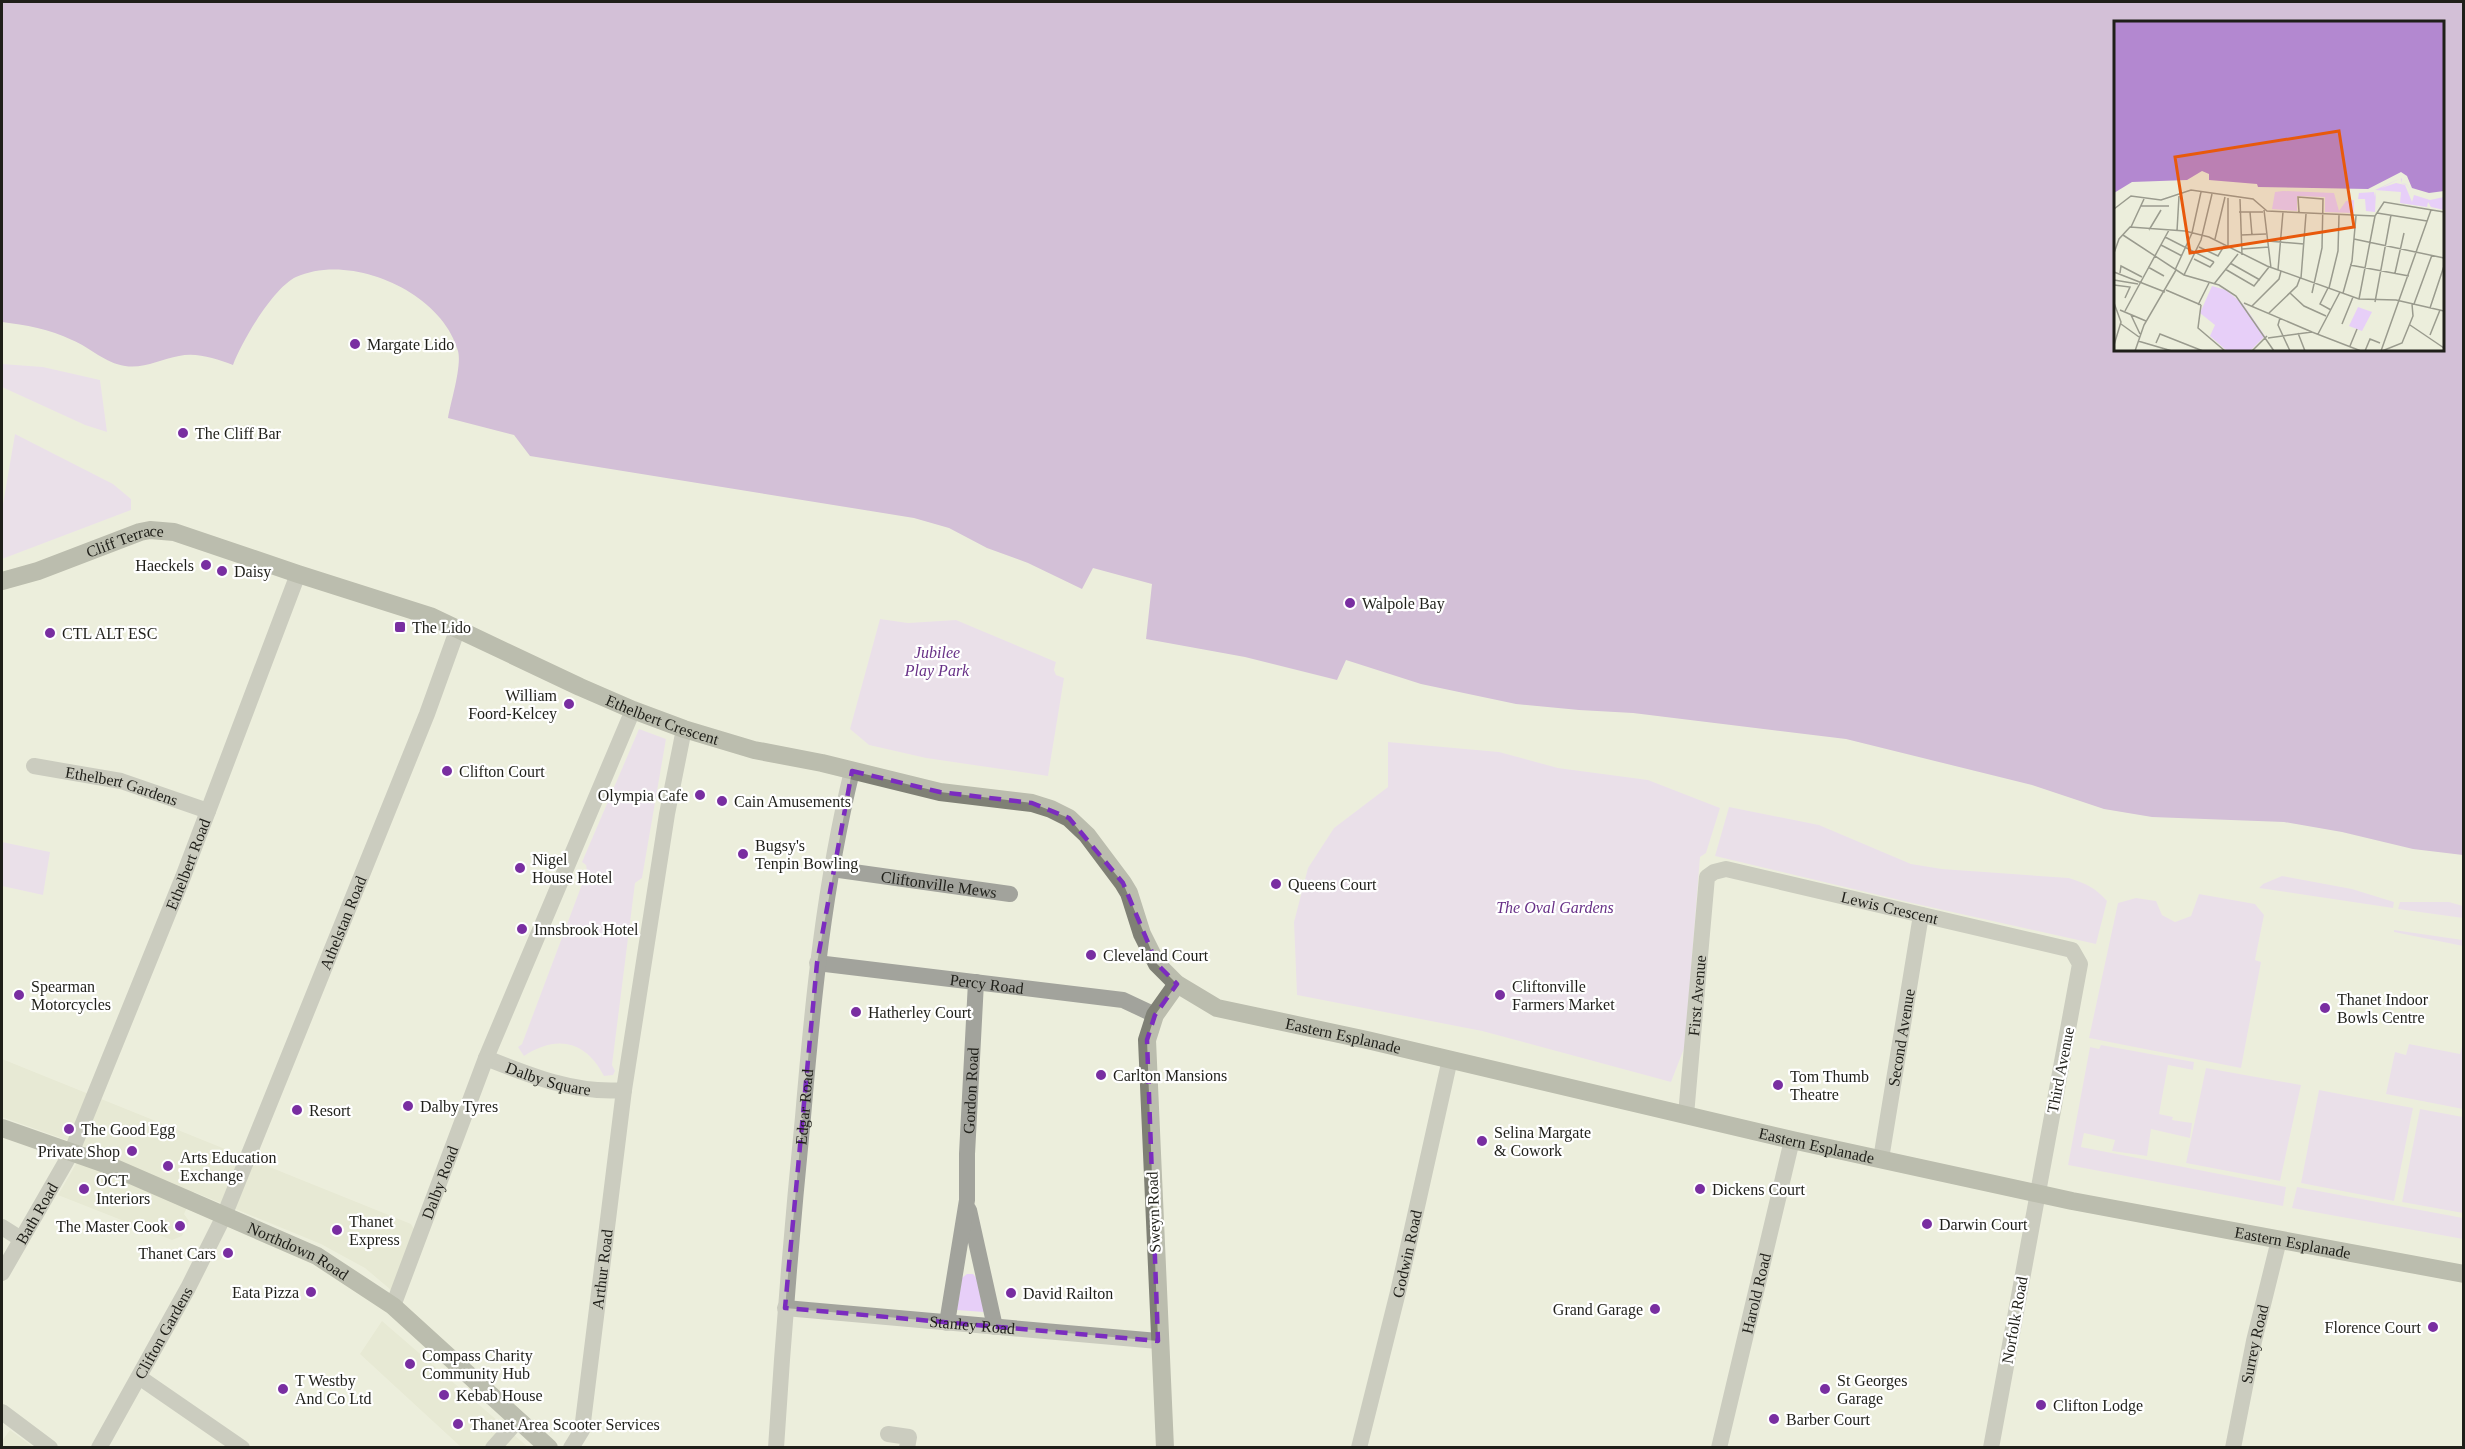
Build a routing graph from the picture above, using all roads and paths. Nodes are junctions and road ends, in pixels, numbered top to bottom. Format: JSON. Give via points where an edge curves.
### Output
{"nodes":[{"id":1,"x":250,"y":558,"type":"joint"},
{"id":2,"x":298,"y":574,"type":"junction"},
{"id":3,"x":2,"y":581,"type":"edge"},
{"id":4,"x":458,"y":628,"type":"junction"},
{"id":5,"x":633,"y":710,"type":"junction"},
{"id":6,"x":684,"y":729,"type":"junction"},
{"id":7,"x":34,"y":765,"type":"dead end"},
{"id":8,"x":852,"y":771,"type":"junction"},
{"id":9,"x":208,"y":811,"type":"junction"},
{"id":10,"x":1087,"y":835,"type":"joint"},
{"id":11,"x":832,"y":869,"type":"junction"},
{"id":12,"x":1707,"y":877,"type":"joint"},
{"id":13,"x":1010,"y":894,"type":"dead end"},
{"id":14,"x":1921,"y":915,"type":"junction"},
{"id":15,"x":2072,"y":950,"type":"joint"},
{"id":16,"x":817,"y":963,"type":"junction"},
{"id":17,"x":976,"y":982,"type":"junction"},
{"id":18,"x":1177,"y":984,"type":"junction"},
{"id":19,"x":1155,"y":1015,"type":"junction"},
{"id":20,"x":486,"y":1058,"type":"junction"},
{"id":21,"x":1450,"y":1059,"type":"junction"},
{"id":22,"x":624,"y":1090,"type":"junction"},
{"id":23,"x":1686,"y":1115,"type":"junction"},
{"id":24,"x":2,"y":1128,"type":"edge"},
{"id":25,"x":1792,"y":1140,"type":"junction"},
{"id":26,"x":72,"y":1153,"type":"junction"},
{"id":27,"x":1881,"y":1159,"type":"junction"},
{"id":28,"x":2037,"y":1192,"type":"junction"},
{"id":29,"x":967,"y":1200,"type":"junction"},
{"id":30,"x":224,"y":1216,"type":"junction"},
{"id":31,"x":2,"y":1227,"type":"edge"},
{"id":32,"x":21,"y":1239,"type":"junction"},
{"id":33,"x":2279,"y":1240,"type":"junction"},
{"id":34,"x":2,"y":1273,"type":"edge"},
{"id":35,"x":2463,"y":1274,"type":"edge"},
{"id":36,"x":393,"y":1306,"type":"junction"},
{"id":37,"x":785,"y":1308,"type":"junction"},
{"id":38,"x":947,"y":1323,"type":"junction"},
{"id":39,"x":995,"y":1327,"type":"junction"},
{"id":40,"x":1158,"y":1341,"type":"junction"},
{"id":41,"x":139,"y":1377,"type":"junction"},
{"id":42,"x":2,"y":1412,"type":"edge"},
{"id":43,"x":518,"y":1420,"type":"junction"},
{"id":44,"x":888,"y":1434,"type":"dead end"},
{"id":45,"x":50,"y":1448,"type":"edge"},
{"id":46,"x":99,"y":1448,"type":"edge"},
{"id":47,"x":242,"y":1448,"type":"edge"},
{"id":48,"x":493,"y":1448,"type":"edge"},
{"id":49,"x":549,"y":1448,"type":"edge"},
{"id":50,"x":571,"y":1448,"type":"edge"},
{"id":51,"x":776,"y":1448,"type":"edge"},
{"id":52,"x":907,"y":1448,"type":"edge"},
{"id":53,"x":1165,"y":1448,"type":"edge"},
{"id":54,"x":1359,"y":1448,"type":"edge"},
{"id":55,"x":1719,"y":1448,"type":"edge"},
{"id":56,"x":1991,"y":1448,"type":"edge"},
{"id":57,"x":2233,"y":1448,"type":"edge"}],
"edges":[{"from":1,"to":2,"type":"main road","name":"Ethelbert Crescent"},
{"from":1,"to":3,"type":"main road","name":"Cliff Terrace","via":[[174,532],[150,530]]},
{"from":2,"to":4,"type":"main road","name":"Ethelbert Crescent"},
{"from":2,"to":9,"type":"street","name":"Ethelbert Road"},
{"from":4,"to":5,"type":"main road","name":"Ethelbert Crescent"},
{"from":4,"to":30,"type":"street","name":"Athelstan Road"},
{"from":5,"to":6,"type":"main road","name":"Ethelbert Crescent"},
{"from":5,"to":20,"type":"street","name":"Dalby Square"},
{"from":6,"to":8,"type":"main road","name":"Ethelbert Crescent","via":[[754,750]]},
{"from":6,"to":22,"type":"street"},
{"from":7,"to":9,"type":"street","name":"Ethelbert Gardens","via":[[121,781]]},
{"from":8,"to":10,"type":"main road","name":"Ethelbert Crescent","via":[[940,792],[1032,803],[1069,818]]},
{"from":8,"to":11,"type":"street","name":"Edgar Road"},
{"from":9,"to":26,"type":"street","name":"Ethelbert Road"},
{"from":10,"to":18,"type":"main road","name":"Eastern Esplanade","via":[[1129,893],[1157,964]]},
{"from":11,"to":13,"type":"street","name":"Cliftonville Mews"},
{"from":11,"to":16,"type":"street","name":"Edgar Road"},
{"from":12,"to":14,"type":"street","name":"Lewis Crescent","via":[[1726,869]]},
{"from":12,"to":23,"type":"street","name":"First Avenue"},
{"from":14,"to":15,"type":"street","name":"Lewis Crescent"},
{"from":14,"to":27,"type":"street","name":"Second Avenue"},
{"from":15,"to":28,"type":"street","name":"Third Avenue","via":[[2080,964]]},
{"from":16,"to":17,"type":"street","name":"Percy Road"},
{"from":16,"to":37,"type":"street","name":"Edgar Road"},
{"from":17,"to":19,"type":"street","name":"Percy Road","via":[[1123,1000]]},
{"from":17,"to":29,"type":"street","name":"Gordon Road"},
{"from":18,"to":19,"type":"main road","name":"Sweyn Road"},
{"from":18,"to":21,"type":"main road","name":"Eastern Esplanade","via":[[1217,1008]]},
{"from":19,"to":40,"type":"main road","name":"Sweyn Road","via":[[1147,1040]]},
{"from":20,"to":22,"type":"street","name":"Dalby Square","via":[[563,1085]]},
{"from":20,"to":36,"type":"street","name":"Dalby Road"},
{"from":21,"to":23,"type":"main road","name":"Eastern Esplanade"},
{"from":21,"to":54,"type":"street","name":"Godwin Road"},
{"from":22,"to":50,"type":"street","name":"Arthur Road","via":[[582,1430]]},
{"from":23,"to":25,"type":"main road","name":"Eastern Esplanade"},
{"from":24,"to":26,"type":"main road","name":"Northdown Road"},
{"from":25,"to":27,"type":"main road","name":"Eastern Esplanade"},
{"from":25,"to":55,"type":"street","name":"Harold Road"},
{"from":26,"to":30,"type":"main road","name":"Northdown Road"},
{"from":26,"to":32,"type":"street","name":"Bath Road"},
{"from":27,"to":28,"type":"main road","name":"Eastern Esplanade"},
{"from":28,"to":33,"type":"main road","name":"Eastern Esplanade"},
{"from":28,"to":56,"type":"street","name":"Norfolk Road"},
{"from":29,"to":38,"type":"street","name":"Gordon Road"},
{"from":29,"to":39,"type":"street","name":"Gordon Road"},
{"from":30,"to":36,"type":"main road","name":"Northdown Road","via":[[317,1256]]},
{"from":30,"to":41,"type":"street","name":"Clifton Gardens"},
{"from":31,"to":32,"type":"street"},
{"from":32,"to":34,"type":"street","name":"Bath Road"},
{"from":33,"to":35,"type":"main road","name":"Eastern Esplanade"},
{"from":33,"to":57,"type":"street","name":"Surrey Road"},
{"from":36,"to":43,"type":"main road","name":"Northdown Road"},
{"from":37,"to":38,"type":"street","name":"Stanley Road"},
{"from":37,"to":51,"type":"street","name":"Edgar Road"},
{"from":38,"to":39,"type":"street","name":"Stanley Road"},
{"from":39,"to":40,"type":"street","name":"Stanley Road"},
{"from":40,"to":53,"type":"main road","name":"Sweyn Road"},
{"from":41,"to":46,"type":"street","name":"Clifton Gardens"},
{"from":41,"to":47,"type":"street"},
{"from":42,"to":45,"type":"street"},
{"from":43,"to":48,"type":"street"},
{"from":43,"to":49,"type":"main road","name":"Northdown Road"},
{"from":44,"to":52,"type":"street","via":[[909,1437]]}]}
